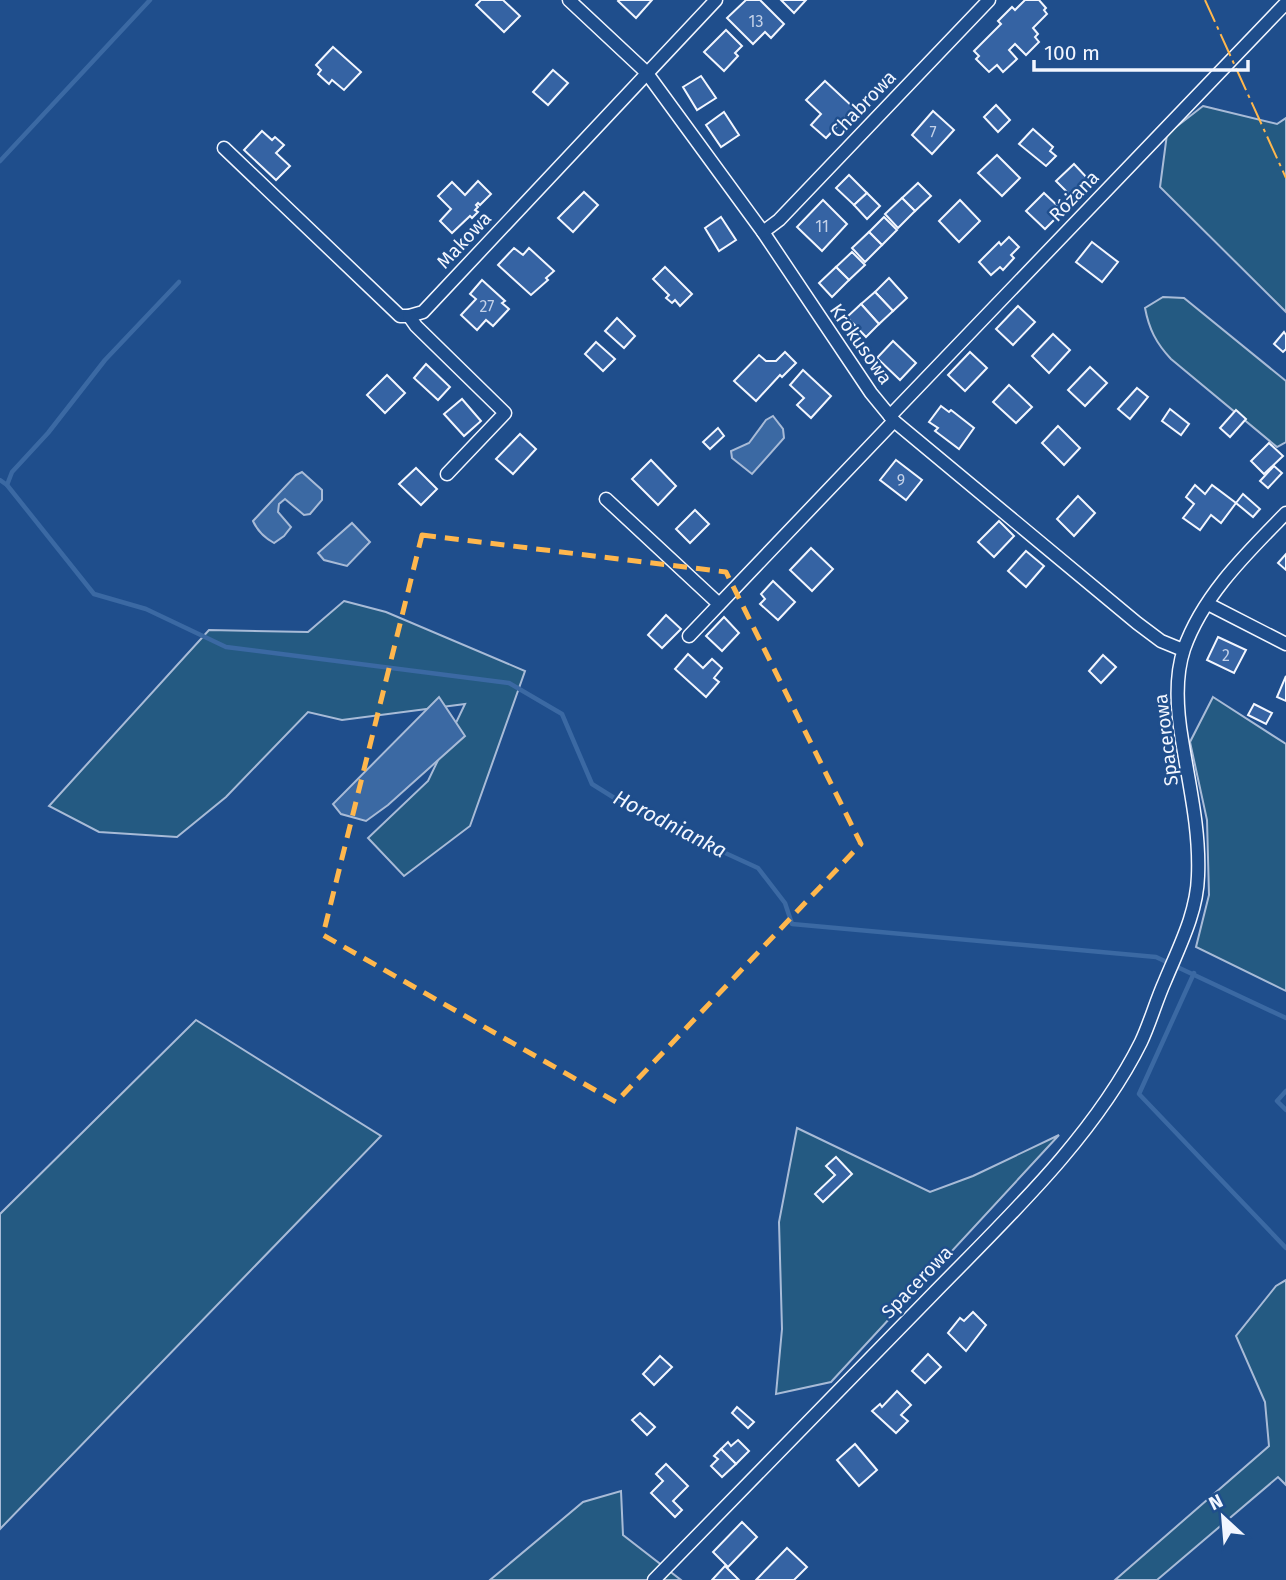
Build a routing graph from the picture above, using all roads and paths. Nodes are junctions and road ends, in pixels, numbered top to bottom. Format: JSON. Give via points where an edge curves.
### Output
{"nodes":[{"id":1,"x":569,"y":0,"type":"edge"},
{"id":2,"x":716,"y":0,"type":"edge"},
{"id":3,"x":989,"y":0,"type":"edge"},
{"id":4,"x":1286,"y":3,"type":"edge"},
{"id":5,"x":646,"y":72,"type":"junction"},
{"id":6,"x":224,"y":148,"type":"dead end"},
{"id":7,"x":763,"y":232,"type":"junction"},
{"id":8,"x":409,"y":316,"type":"junction"},
{"id":9,"x":892,"y":418,"type":"junction"},
{"id":10,"x":447,"y":474,"type":"dead end"},
{"id":11,"x":606,"y":499,"type":"dead end"},
{"id":12,"x":1286,"y":513,"type":"edge"},
{"id":13,"x":719,"y":604,"type":"junction"},
{"id":14,"x":1208,"y":604,"type":"junction"},
{"id":15,"x":689,"y":636,"type":"dead end"},
{"id":16,"x":1286,"y":644,"type":"edge"},
{"id":17,"x":1184,"y":650,"type":"junction"},
{"id":18,"x":654,"y":1580,"type":"edge"}],
"edges":[{"from":1,"to":5,"type":"street","name":"Krokusowa"},
{"from":2,"to":5,"type":"street","name":"Makowa"},
{"from":3,"to":7,"type":"street","name":"Chabrowa"},
{"from":4,"to":9,"type":"street","name":"Różana"},
{"from":5,"to":7,"type":"street","name":"Krokusowa"},
{"from":5,"to":8,"type":"street","name":"Makowa","via":[[423,312]]},
{"from":6,"to":8,"type":"street","via":[[400,316]]},
{"from":7,"to":9,"type":"street","name":"Krokusowa"},
{"from":8,"to":10,"type":"street","via":[[505,413]]},
{"from":9,"to":13,"type":"street","name":"Różana"},
{"from":9,"to":17,"type":"street","name":"Krokusowa","via":[[1137,623],[1161,641]]},
{"from":11,"to":13,"type":"street"},
{"from":12,"to":14,"type":"street","name":"Spacerowa","via":[[1235,566]]},
{"from":13,"to":15,"type":"street","name":"Różana"},
{"from":14,"to":16,"type":"street"},
{"from":14,"to":17,"type":"street","name":"Spacerowa"},
{"from":17,"to":18,"type":"street","name":"Spacerowa","via":[[1178,705],[1197,819],[1198,878],[1191,918],[1141,1042],[1110,1095],[1047,1177]]}]}
